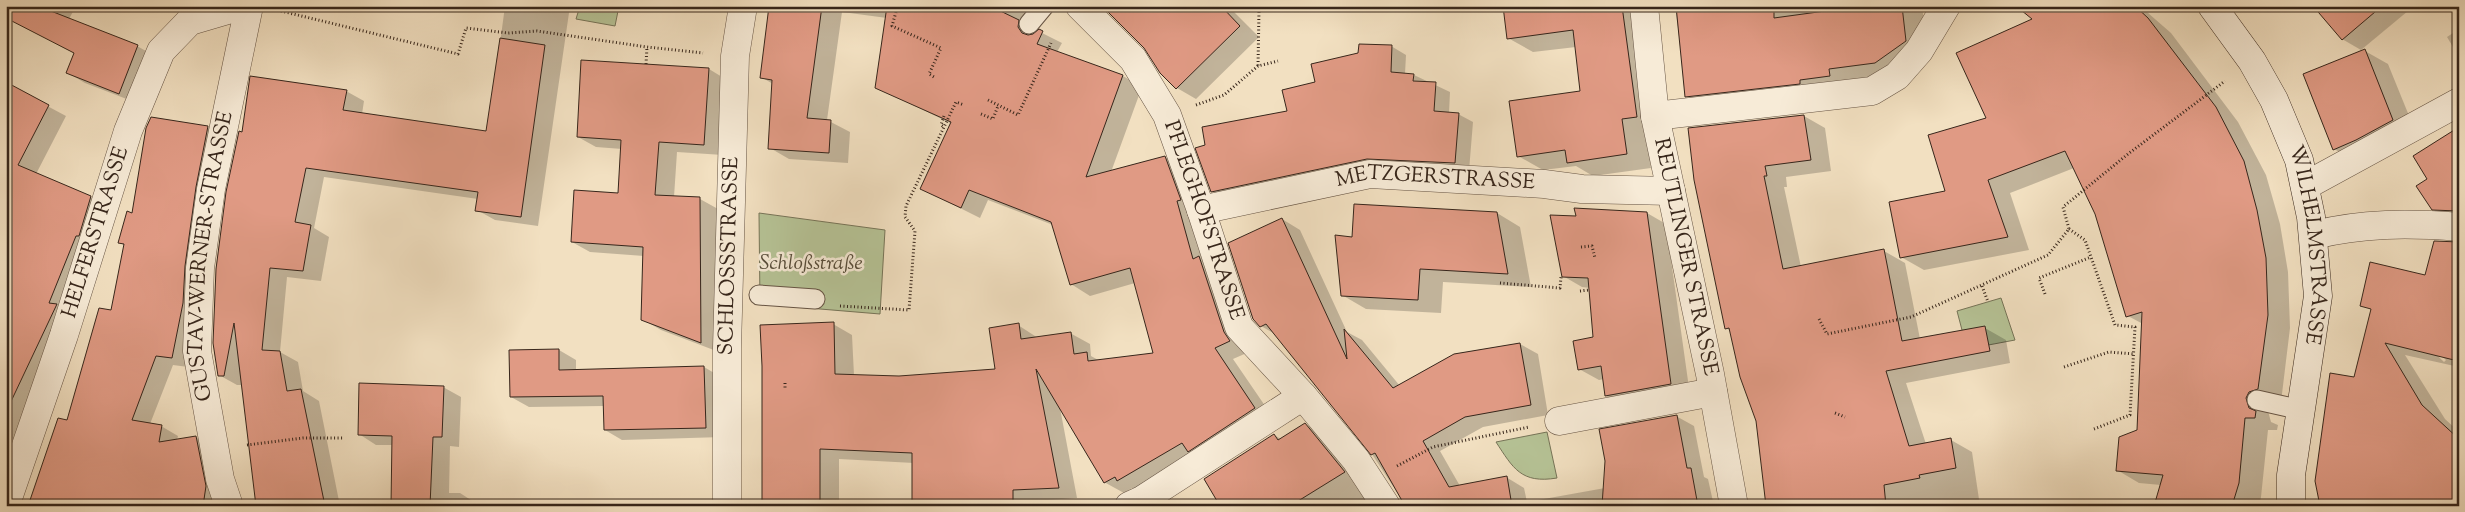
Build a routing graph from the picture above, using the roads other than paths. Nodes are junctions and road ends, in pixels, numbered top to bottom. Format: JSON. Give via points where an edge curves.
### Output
{"nodes":[{"id":1,"x":241,"y":6,"type":"edge"},
{"id":2,"x":249,"y":6,"type":"edge"},
{"id":3,"x":743,"y":6,"type":"edge"},
{"id":4,"x":1044,"y":6,"type":"edge"},
{"id":5,"x":1080,"y":6,"type":"edge"},
{"id":6,"x":1644,"y":6,"type":"edge"},
{"id":7,"x":1946,"y":6,"type":"edge"},
{"id":8,"x":2212,"y":6,"type":"edge"},
{"id":9,"x":1029,"y":24,"type":"dead end"},
{"id":10,"x":2459,"y":102,"type":"edge"},
{"id":11,"x":1655,"y":116,"type":"junction"},
{"id":12,"x":2305,"y":186,"type":"junction"},
{"id":13,"x":1671,"y":191,"type":"junction"},
{"id":14,"x":1201,"y":210,"type":"junction"},
{"id":15,"x":2459,"y":227,"type":"edge"},
{"id":16,"x":2314,"y":236,"type":"junction"},
{"id":17,"x":759,"y":295,"type":"dead end"},
{"id":18,"x":815,"y":299,"type":"road end"},
{"id":19,"x":1713,"y":392,"type":"junction"},
{"id":20,"x":1303,"y":396,"type":"junction"},
{"id":21,"x":2257,"y":400,"type":"dead end"},
{"id":22,"x":2301,"y":410,"type":"junction"},
{"id":23,"x":1559,"y":421,"type":"road end"},
{"id":24,"x":6,"y":504,"type":"edge"},
{"id":25,"x":229,"y":506,"type":"edge"},
{"id":26,"x":727,"y":506,"type":"edge"},
{"id":27,"x":1129,"y":506,"type":"edge"},
{"id":28,"x":1386,"y":506,"type":"edge"},
{"id":29,"x":1734,"y":506,"type":"edge"},
{"id":30,"x":2290,"y":506,"type":"edge"}],
"edges":[{"from":1,"to":24,"type":"street","name":"HELFERSTRASSE","via":[[190,21],[161,51],[128,131],[61,344]]},
{"from":2,"to":25,"type":"street","name":"GUSTAV-WERNER-STRASSE","via":[[211,189],[200,268],[197,351],[214,449]]},
{"from":3,"to":26,"type":"street","name":"SCHLOSSSTRASSE","via":[[735,56],[727,340]]},
{"from":4,"to":9,"type":"lane"},
{"from":5,"to":14,"type":"street","name":"PFLEGHOFSTRASSE","via":[[1133,59],[1167,115]]},
{"from":6,"to":11,"type":"street","name":"REUTLINGER STRASSE"},
{"from":7,"to":11,"type":"street","via":[[1919,51],[1896,76],[1872,91]]},
{"from":8,"to":12,"type":"street","name":"WILHELMSTRASSE","via":[[2262,75],[2299,160]]},
{"from":10,"to":12,"type":"street"},
{"from":11,"to":13,"type":"street","name":"REUTLINGER STRASSE"},
{"from":12,"to":16,"type":"street","name":"WILHELMSTRASSE"},
{"from":13,"to":14,"type":"street","name":"METZGERSTRASSE","via":[[1582,189],[1370,174]]},
{"from":13,"to":19,"type":"street","name":"REUTLINGER STRASSE"},
{"from":14,"to":20,"type":"street","name":"PFLEGHOFSTRASSE","via":[[1239,326]]},
{"from":15,"to":16,"type":"street","via":[[2409,223],[2343,228]]},
{"from":16,"to":22,"type":"street","name":"WILHELMSTRASSE","via":[[2318,296]]},
{"from":17,"to":18,"type":"lane"},
{"from":19,"to":23,"type":"street"},
{"from":19,"to":29,"type":"street","name":"REUTLINGER STRASSE"},
{"from":20,"to":27,"type":"street"},
{"from":20,"to":28,"type":"street","name":"PFLEGHOFSTRASSE","via":[[1356,460]]},
{"from":21,"to":22,"type":"lane"},
{"from":22,"to":30,"type":"street","name":"WILHELMSTRASSE"}]}
